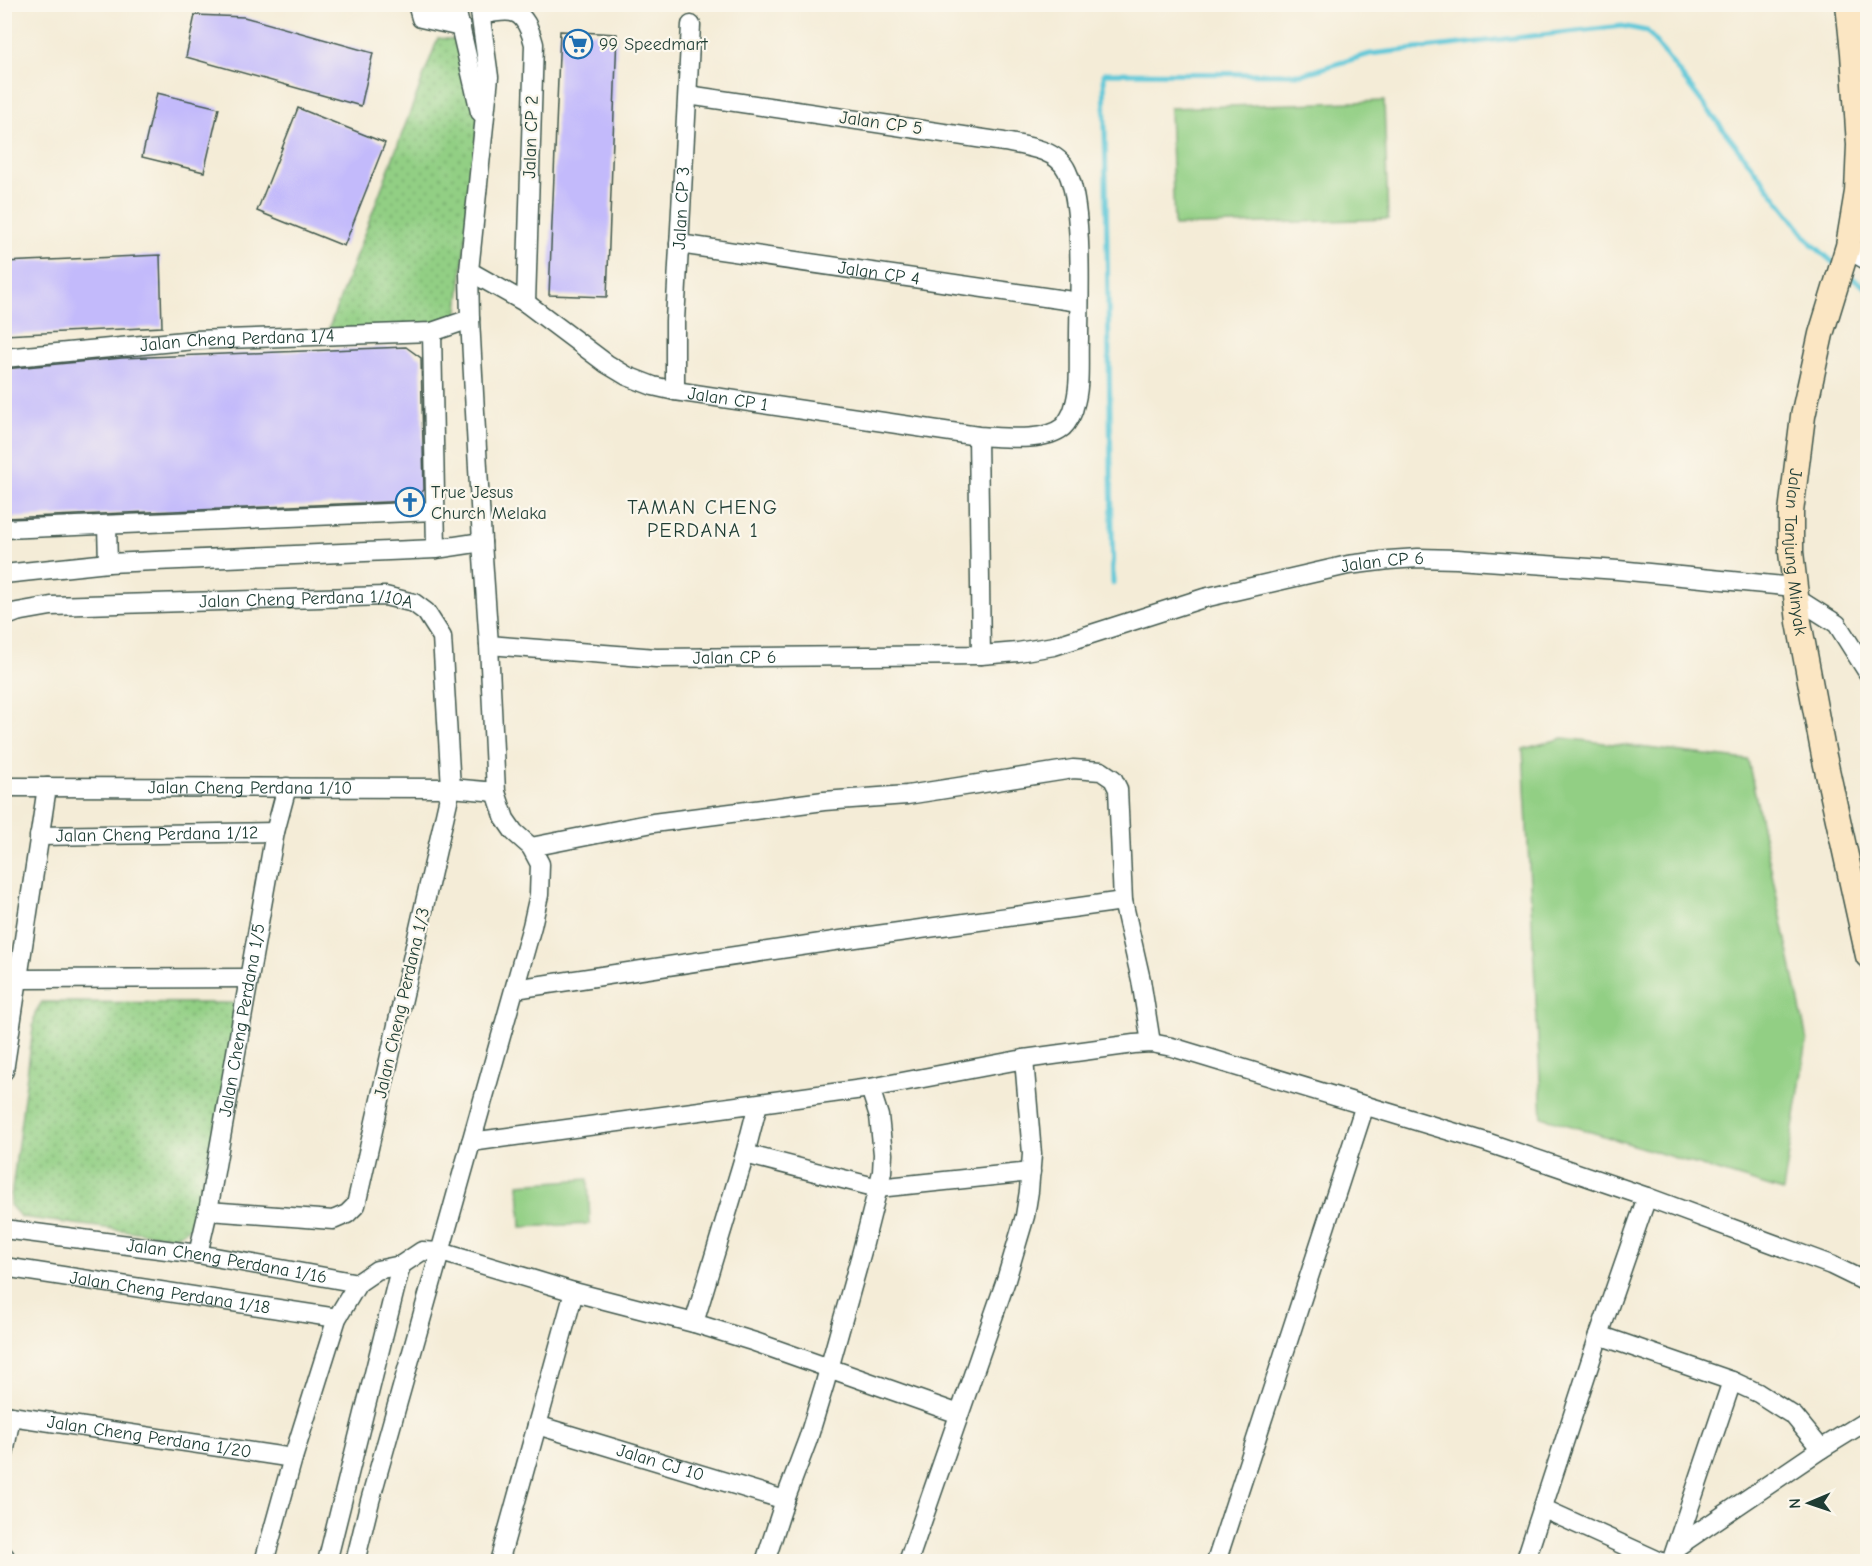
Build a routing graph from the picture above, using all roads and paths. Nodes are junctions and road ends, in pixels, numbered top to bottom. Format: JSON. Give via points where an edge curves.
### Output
{"nodes":[{"id":1,"x":455,"y":4,"type":"edge"},
{"id":2,"x":1848,"y":4,"type":"edge"},
{"id":3,"x":1862,"y":4,"type":"edge"},
{"id":4,"x":482,"y":8,"type":"edge"},
{"id":5,"x":419,"y":11,"type":"edge"},
{"id":6,"x":691,"y":25,"type":"dead end"},
{"id":7,"x":461,"y":27,"type":"junction"},
{"id":8,"x":1853,"y":53,"type":"junction"},
{"id":9,"x":688,"y":95,"type":"junction"},
{"id":10,"x":483,"y":128,"type":"junction"},
{"id":11,"x":1863,"y":145,"type":"edge"},
{"id":12,"x":1067,"y":170,"type":"joint"},
{"id":13,"x":1868,"y":203,"type":"edge"},
{"id":14,"x":680,"y":244,"type":"junction"},
{"id":15,"x":1852,"y":252,"type":"edge"},
{"id":16,"x":469,"y":271,"type":"junction"},
{"id":17,"x":1079,"y":302,"type":"junction"},
{"id":18,"x":526,"y":303,"type":"junction"},
{"id":19,"x":470,"y":319,"type":"junction"},
{"id":20,"x":432,"y":332,"type":"junction"},
{"id":21,"x":4,"y":358,"type":"edge"},
{"id":22,"x":675,"y":391,"type":"junction"},
{"id":23,"x":978,"y":436,"type":"junction"},
{"id":24,"x":435,"y":511,"type":"junction"},
{"id":25,"x":107,"y":526,"type":"junction"},
{"id":26,"x":4,"y":529,"type":"edge"},
{"id":27,"x":482,"y":542,"type":"junction"},
{"id":28,"x":436,"y":549,"type":"junction"},
{"id":29,"x":108,"y":563,"type":"junction"},
{"id":30,"x":4,"y":574,"type":"edge"},
{"id":31,"x":1795,"y":593,"type":"junction"},
{"id":32,"x":4,"y":617,"type":"edge"},
{"id":33,"x":489,"y":645,"type":"junction"},
{"id":34,"x":981,"y":655,"type":"junction"},
{"id":35,"x":1868,"y":673,"type":"edge"},
{"id":36,"x":4,"y":787,"type":"edge"},
{"id":37,"x":47,"y":787,"type":"junction"},
{"id":38,"x":287,"y":787,"type":"junction"},
{"id":39,"x":451,"y":788,"type":"junction"},
{"id":40,"x":496,"y":792,"type":"junction"},
{"id":41,"x":275,"y":832,"type":"junction"},
{"id":42,"x":39,"y":836,"type":"junction"},
{"id":43,"x":531,"y":848,"type":"junction"},
{"id":44,"x":1123,"y":902,"type":"junction"},
{"id":45,"x":1868,"y":956,"type":"edge"},
{"id":46,"x":249,"y":978,"type":"junction"},
{"id":47,"x":19,"y":979,"type":"junction"},
{"id":48,"x":515,"y":989,"type":"junction"},
{"id":49,"x":1151,"y":1043,"type":"junction"},
{"id":50,"x":1024,"y":1059,"type":"junction"},
{"id":51,"x":4,"y":1071,"type":"edge"},
{"id":52,"x":870,"y":1088,"type":"junction"},
{"id":53,"x":758,"y":1104,"type":"junction"},
{"id":54,"x":1365,"y":1105,"type":"junction"},
{"id":55,"x":471,"y":1142,"type":"junction"},
{"id":56,"x":745,"y":1154,"type":"junction"},
{"id":57,"x":1031,"y":1172,"type":"junction"},
{"id":58,"x":878,"y":1188,"type":"junction"},
{"id":59,"x":1647,"y":1197,"type":"junction"},
{"id":60,"x":208,"y":1211,"type":"junction"},
{"id":61,"x":4,"y":1229,"type":"edge"},
{"id":62,"x":441,"y":1252,"type":"junction"},
{"id":63,"x":198,"y":1254,"type":"junction"},
{"id":64,"x":401,"y":1265,"type":"junction"},
{"id":65,"x":4,"y":1267,"type":"edge"},
{"id":66,"x":358,"y":1283,"type":"junction"},
{"id":67,"x":1868,"y":1283,"type":"edge"},
{"id":68,"x":574,"y":1292,"type":"junction"},
{"id":69,"x":337,"y":1318,"type":"junction"},
{"id":70,"x":694,"y":1323,"type":"junction"},
{"id":71,"x":1599,"y":1335,"type":"junction"},
{"id":72,"x":829,"y":1369,"type":"junction"},
{"id":73,"x":1732,"y":1381,"type":"junction"},
{"id":74,"x":959,"y":1414,"type":"junction"},
{"id":75,"x":8,"y":1415,"type":"edge"},
{"id":76,"x":1868,"y":1420,"type":"edge"},
{"id":77,"x":537,"y":1425,"type":"junction"},
{"id":78,"x":1821,"y":1449,"type":"junction"},
{"id":79,"x":4,"y":1454,"type":"edge"},
{"id":80,"x":293,"y":1458,"type":"junction"},
{"id":81,"x":785,"y":1500,"type":"junction"},
{"id":82,"x":1542,"y":1508,"type":"junction"},
{"id":83,"x":1674,"y":1554,"type":"edge"},
{"id":84,"x":4,"y":1555,"type":"edge"},
{"id":85,"x":7,"y":1562,"type":"edge"},
{"id":86,"x":264,"y":1562,"type":"edge"},
{"id":87,"x":327,"y":1562,"type":"edge"},
{"id":88,"x":355,"y":1562,"type":"edge"},
{"id":89,"x":499,"y":1562,"type":"edge"},
{"id":90,"x":765,"y":1562,"type":"edge"},
{"id":91,"x":908,"y":1562,"type":"edge"},
{"id":92,"x":1216,"y":1562,"type":"edge"},
{"id":93,"x":1524,"y":1562,"type":"edge"},
{"id":94,"x":1661,"y":1562,"type":"edge"}],
"edges":[{"from":1,"to":7,"type":"street"},
{"from":2,"to":8,"type":"main road","name":"Jalan Tanjung Minyak"},
{"from":3,"to":8,"type":"main road","via":[[1863,36]]},
{"from":4,"to":10,"type":"street","via":[[489,76]]},
{"from":4,"to":18,"type":"street","name":"Jalan CP 2","via":[[516,12],[524,19],[534,44]]},
{"from":5,"to":7,"type":"street"},
{"from":6,"to":9,"type":"street","name":"Jalan CP 3"},
{"from":7,"to":10,"type":"street"},
{"from":8,"to":11,"type":"main road","name":"Jalan Tanjung Minyak"},
{"from":9,"to":12,"type":"street","name":"Jalan CP 5","via":[[1030,147],[1053,155]]},
{"from":9,"to":14,"type":"street","name":"Jalan CP 3"},
{"from":10,"to":16,"type":"street"},
{"from":11,"to":15,"type":"main road","name":"Jalan Tanjung Minyak"},
{"from":12,"to":17,"type":"street","name":"Jalan CP 1","via":[[1076,213]]},
{"from":13,"to":15,"type":"main road"},
{"from":14,"to":17,"type":"street","name":"Jalan CP 4"},
{"from":14,"to":22,"type":"street","name":"Jalan CP 3"},
{"from":15,"to":31,"type":"main road","name":"Jalan Tanjung Minyak","via":[[1835,288],[1821,334],[1803,416],[1791,512]]},
{"from":16,"to":18,"type":"street","name":"Jalan CP 1"},
{"from":16,"to":19,"type":"street"},
{"from":17,"to":23,"type":"street","name":"Jalan CP 1","via":[[1078,381],[1074,408],[1063,426],[1047,434],[1020,438]]},
{"from":18,"to":22,"type":"street","name":"Jalan CP 1","via":[[627,376]]},
{"from":19,"to":20,"type":"street","name":"Jalan Cheng Perdana 1/4"},
{"from":19,"to":27,"type":"street"},
{"from":20,"to":21,"type":"street","name":"Jalan Cheng Perdana 1/4","via":[[195,340]]},
{"from":20,"to":24,"type":"street"},
{"from":22,"to":23,"type":"street","name":"Jalan CP 1"},
{"from":23,"to":34,"type":"street"},
{"from":24,"to":25,"type":"street"},
{"from":24,"to":28,"type":"street"},
{"from":25,"to":26,"type":"street"},
{"from":25,"to":29,"type":"street"},
{"from":27,"to":28,"type":"street"},
{"from":27,"to":33,"type":"street"},
{"from":28,"to":29,"type":"street"},
{"from":29,"to":30,"type":"street"},
{"from":31,"to":34,"type":"street","name":"Jalan CP 6","via":[[1618,570],[1456,559],[1389,560],[1348,565],[1204,598],[1054,646]]},
{"from":31,"to":35,"type":"street","via":[[1837,624]]},
{"from":31,"to":45,"type":"main road","name":"Jalan Tanjung Minyak","via":[[1824,756]]},
{"from":32,"to":39,"type":"street","name":"Jalan Cheng Perdana 1/10A","via":[[51,606],[385,596],[414,603],[426,612],[442,637]]},
{"from":33,"to":34,"type":"street","name":"Jalan CP 6","via":[[656,657]]},
{"from":33,"to":40,"type":"street"},
{"from":36,"to":37,"type":"street","name":"Jalan Cheng Perdana 1/10"},
{"from":37,"to":38,"type":"street","name":"Jalan Cheng Perdana 1/10"},
{"from":37,"to":42,"type":"street"},
{"from":38,"to":39,"type":"street","name":"Jalan Cheng Perdana 1/10"},
{"from":38,"to":41,"type":"street","name":"Jalan Cheng Perdana 1/5"},
{"from":39,"to":40,"type":"street","name":"Jalan Cheng Perdana 1/10"},
{"from":39,"to":60,"type":"street","name":"Jalan Cheng Perdana 1/3","via":[[356,1205],[333,1220]]},
{"from":40,"to":43,"type":"street","via":[[505,819]]},
{"from":41,"to":42,"type":"street","name":"Jalan Cheng Perdana 1/12"},
{"from":41,"to":46,"type":"street","name":"Jalan Cheng Perdana 1/5"},
{"from":42,"to":47,"type":"street"},
{"from":43,"to":44,"type":"street","via":[[675,820],[812,802],[907,795],[1088,769],[1101,771],[1113,779],[1118,789]]},
{"from":43,"to":48,"type":"street","via":[[540,864],[541,878]]},
{"from":44,"to":48,"type":"street"},
{"from":44,"to":49,"type":"street","via":[[1142,980]]},
{"from":46,"to":47,"type":"street"},
{"from":46,"to":60,"type":"street","name":"Jalan Cheng Perdana 1/5"},
{"from":47,"to":51,"type":"street"},
{"from":48,"to":55,"type":"street"},
{"from":49,"to":50,"type":"street"},
{"from":49,"to":54,"type":"street"},
{"from":50,"to":52,"type":"street"},
{"from":50,"to":57,"type":"street"},
{"from":52,"to":53,"type":"street"},
{"from":52,"to":58,"type":"street","via":[[882,1136],[883,1163]]},
{"from":53,"to":55,"type":"street"},
{"from":53,"to":56,"type":"street"},
{"from":54,"to":59,"type":"street"},
{"from":54,"to":92,"type":"street"},
{"from":55,"to":62,"type":"street"},
{"from":56,"to":58,"type":"street"},
{"from":56,"to":70,"type":"street"},
{"from":57,"to":58,"type":"street"},
{"from":57,"to":74,"type":"street","via":[[1016,1248]]},
{"from":58,"to":72,"type":"street"},
{"from":59,"to":67,"type":"street","via":[[1831,1265]]},
{"from":59,"to":71,"type":"street"},
{"from":60,"to":63,"type":"street","name":"Jalan Cheng Perdana 1/5"},
{"from":61,"to":63,"type":"street","name":"Jalan Cheng Perdana 1/16"},
{"from":62,"to":64,"type":"street","via":[[422,1251]]},
{"from":62,"to":68,"type":"street"},
{"from":62,"to":88,"type":"street"},
{"from":63,"to":66,"type":"street","name":"Jalan Cheng Perdana 1/16"},
{"from":64,"to":66,"type":"street","via":[[377,1270]]},
{"from":64,"to":87,"type":"street"},
{"from":65,"to":69,"type":"street","name":"Jalan Cheng Perdana 1/18"},
{"from":66,"to":69,"type":"street"},
{"from":68,"to":70,"type":"street"},
{"from":68,"to":77,"type":"street"},
{"from":69,"to":80,"type":"street"},
{"from":70,"to":72,"type":"street"},
{"from":71,"to":73,"type":"street"},
{"from":71,"to":82,"type":"street"},
{"from":72,"to":74,"type":"street"},
{"from":72,"to":81,"type":"street"},
{"from":73,"to":78,"type":"street","via":[[1794,1416]]},
{"from":73,"to":83,"type":"street"},
{"from":74,"to":91,"type":"street"},
{"from":75,"to":79,"type":"street"},
{"from":75,"to":80,"type":"street","name":"Jalan Cheng Perdana 1/20"},
{"from":76,"to":78,"type":"street"},
{"from":77,"to":81,"type":"street","name":"Jalan CJ 10"},
{"from":77,"to":89,"type":"street"},
{"from":78,"to":83,"type":"street"},
{"from":80,"to":86,"type":"street"},
{"from":81,"to":90,"type":"street"},
{"from":82,"to":93,"type":"street"},
{"from":82,"to":94,"type":"street"},
{"from":84,"to":85,"type":"street"}]}
